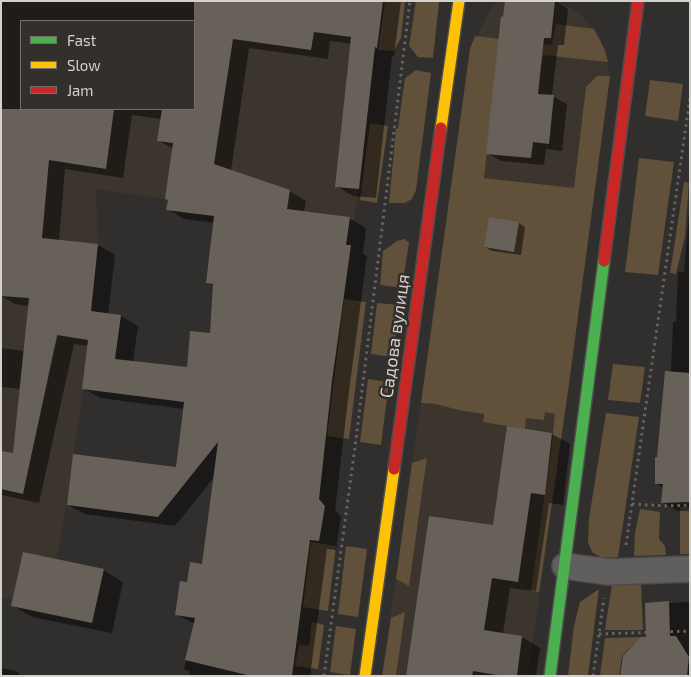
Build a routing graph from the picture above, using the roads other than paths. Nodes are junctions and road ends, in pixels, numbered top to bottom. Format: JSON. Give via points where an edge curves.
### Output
{"nodes":[{"id":1,"x":459,"y":1,"type":"edge"},
{"id":2,"x":638,"y":1,"type":"edge"},
{"id":3,"x":565,"y":566,"type":"junction"},
{"id":4,"x":690,"y":569,"type":"edge"},
{"id":5,"x":364,"y":676,"type":"edge"},
{"id":6,"x":550,"y":676,"type":"edge"}],
"edges":[{"from":1,"to":5,"type":"street","name":"Садова вулиця"},
{"from":2,"to":3,"type":"street"},
{"from":3,"to":4,"type":"street","via":[[608,572]]},
{"from":3,"to":6,"type":"street"}]}
